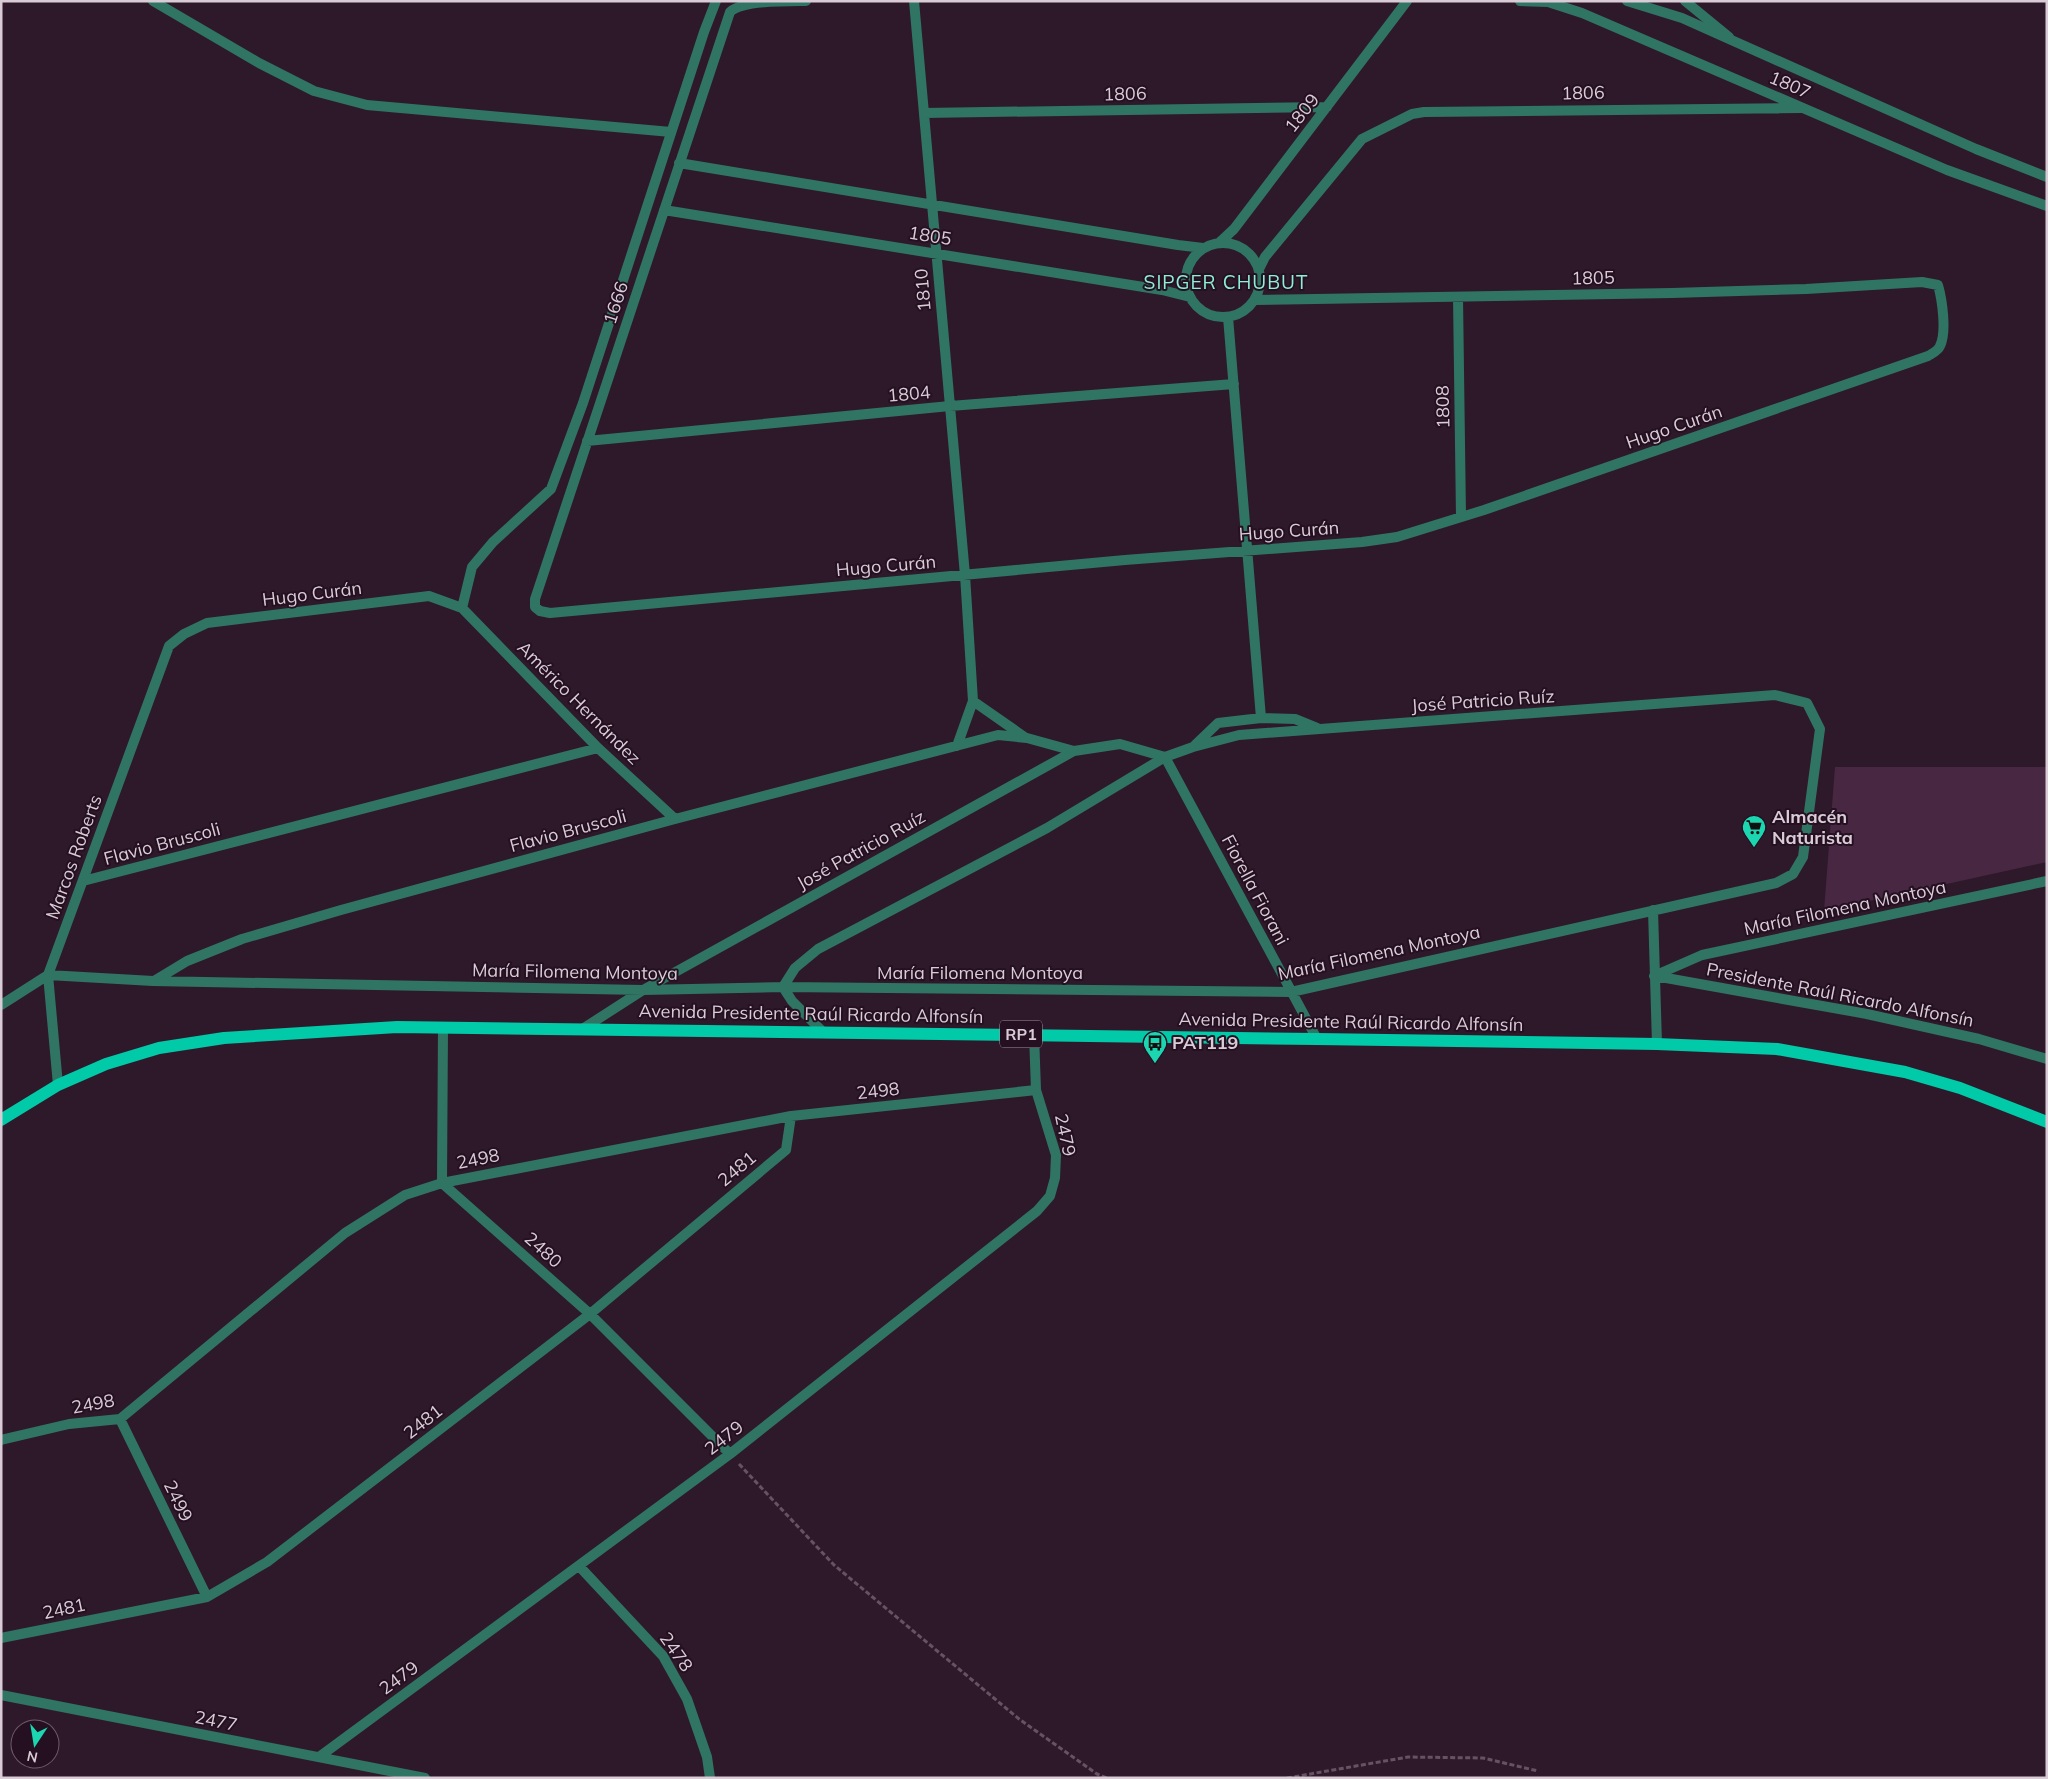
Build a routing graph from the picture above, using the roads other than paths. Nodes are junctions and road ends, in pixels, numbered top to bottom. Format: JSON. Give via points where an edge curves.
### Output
{"nodes":[{"id":1,"x":153,"y":1,"type":"edge"},
{"id":2,"x":716,"y":1,"type":"edge"},
{"id":3,"x":806,"y":1,"type":"edge"},
{"id":4,"x":914,"y":1,"type":"edge"},
{"id":5,"x":1408,"y":1,"type":"edge"},
{"id":6,"x":1520,"y":1,"type":"edge"},
{"id":7,"x":1627,"y":1,"type":"edge"},
{"id":8,"x":1685,"y":1,"type":"edge"},
{"id":9,"x":1734,"y":40,"type":"junction"},
{"id":10,"x":1327,"y":107,"type":"junction"},
{"id":11,"x":1801,"y":108,"type":"junction"},
{"id":12,"x":924,"y":112,"type":"junction"},
{"id":13,"x":671,"y":132,"type":"junction"},
{"id":14,"x":679,"y":163,"type":"junction"},
{"id":15,"x":2047,"y":177,"type":"edge"},
{"id":16,"x":932,"y":205,"type":"junction"},
{"id":17,"x":2047,"y":206,"type":"edge"},
{"id":18,"x":664,"y":210,"type":"junction"},
{"id":19,"x":1219,"y":243,"type":"junction"},
{"id":20,"x":1203,"y":248,"type":"junction"},
{"id":21,"x":936,"y":254,"type":"junction"},
{"id":22,"x":1259,"y":269,"type":"junction"},
{"id":23,"x":1931,"y":282,"type":"joint"},
{"id":24,"x":1190,"y":297,"type":"junction"},
{"id":25,"x":1458,"y":297,"type":"junction"},
{"id":26,"x":1255,"y":300,"type":"junction"},
{"id":27,"x":1228,"y":317,"type":"junction"},
{"id":28,"x":1234,"y":384,"type":"junction"},
{"id":29,"x":950,"y":406,"type":"junction"},
{"id":30,"x":587,"y":441,"type":"junction"},
{"id":31,"x":1461,"y":517,"type":"junction"},
{"id":32,"x":1247,"y":551,"type":"junction"},
{"id":33,"x":965,"y":575,"type":"junction"},
{"id":34,"x":462,"y":608,"type":"junction"},
{"id":35,"x":540,"y":611,"type":"joint"},
{"id":36,"x":169,"y":646,"type":"joint"},
{"id":37,"x":973,"y":702,"type":"junction"},
{"id":38,"x":1261,"y":718,"type":"junction"},
{"id":39,"x":1321,"y":729,"type":"junction"},
{"id":40,"x":1027,"y":738,"type":"junction"},
{"id":41,"x":957,"y":746,"type":"junction"},
{"id":42,"x":1193,"y":747,"type":"junction"},
{"id":43,"x":598,"y":748,"type":"junction"},
{"id":44,"x":1074,"y":751,"type":"junction"},
{"id":45,"x":1165,"y":757,"type":"junction"},
{"id":46,"x":675,"y":819,"type":"junction"},
{"id":47,"x":1793,"y":874,"type":"joint"},
{"id":48,"x":83,"y":881,"type":"junction"},
{"id":49,"x":2047,"y":881,"type":"edge"},
{"id":50,"x":1652,"y":910,"type":"junction"},
{"id":51,"x":48,"y":975,"type":"junction"},
{"id":52,"x":1654,"y":976,"type":"junction"},
{"id":53,"x":154,"y":981,"type":"junction"},
{"id":54,"x":783,"y":987,"type":"junction"},
{"id":55,"x":643,"y":990,"type":"junction"},
{"id":56,"x":1291,"y":992,"type":"junction"},
{"id":57,"x":1,"y":1005,"type":"edge"},
{"id":58,"x":443,"y":1027,"type":"junction"},
{"id":59,"x":584,"y":1028,"type":"junction"},
{"id":60,"x":823,"y":1032,"type":"junction"},
{"id":61,"x":1034,"y":1034,"type":"junction"},
{"id":62,"x":1317,"y":1039,"type":"junction"},
{"id":63,"x":1657,"y":1044,"type":"junction"},
{"id":64,"x":2047,"y":1060,"type":"edge"},
{"id":65,"x":58,"y":1085,"type":"junction"},
{"id":66,"x":1036,"y":1090,"type":"junction"},
{"id":67,"x":791,"y":1116,"type":"junction"},
{"id":68,"x":1,"y":1120,"type":"edge"},
{"id":69,"x":2047,"y":1122,"type":"edge"},
{"id":70,"x":442,"y":1182,"type":"junction"},
{"id":71,"x":590,"y":1314,"type":"junction"},
{"id":72,"x":120,"y":1419,"type":"junction"},
{"id":73,"x":1,"y":1440,"type":"edge"},
{"id":74,"x":730,"y":1454,"type":"junction"},
{"id":75,"x":579,"y":1566,"type":"junction"},
{"id":76,"x":207,"y":1597,"type":"junction"},
{"id":77,"x":1,"y":1638,"type":"edge"},
{"id":78,"x":1,"y":1695,"type":"edge"},
{"id":79,"x":319,"y":1757,"type":"junction"},
{"id":80,"x":425,"y":1778,"type":"edge"},
{"id":81,"x":710,"y":1778,"type":"edge"}],
"edges":[{"from":1,"to":13,"type":"street","via":[[259,64],[314,91],[367,105]]},
{"from":2,"to":13,"type":"street"},
{"from":3,"to":14,"type":"street","name":"1666","via":[[754,2],[732,9]]},
{"from":4,"to":12,"type":"street","name":"1810"},
{"from":5,"to":10,"type":"street","name":"1809"},
{"from":6,"to":11,"type":"street","name":"1807","via":[[1557,4]]},
{"from":7,"to":9,"type":"street","via":[[1682,18]]},
{"from":8,"to":9,"type":"street"},
{"from":9,"to":15,"type":"street","via":[[1976,149]]},
{"from":10,"to":12,"type":"street","name":"1806"},
{"from":10,"to":19,"type":"street","name":"1809","via":[[1234,229]]},
{"from":11,"to":17,"type":"street","name":"1807","via":[[1947,170]]},
{"from":11,"to":22,"type":"street","name":"1806","via":[[1412,114],[1362,139],[1265,257]]},
{"from":12,"to":16,"type":"street","name":"1810"},
{"from":13,"to":34,"type":"street","via":[[583,403],[551,490],[493,542],[472,567]]},
{"from":14,"to":16,"type":"street","name":"1805"},
{"from":14,"to":18,"type":"street","name":"1666"},
{"from":16,"to":20,"type":"street","name":"1805"},
{"from":16,"to":21,"type":"street","name":"1810"},
{"from":18,"to":21,"type":"street","name":"1805"},
{"from":18,"to":30,"type":"street","name":"1666"},
{"from":19,"to":20,"type":"street"},
{"from":19,"to":22,"type":"street","via":[[1243,248],[1254,257]]},
{"from":20,"to":24,"type":"street","via":[[1193,257],[1187,270],[1186,284]]},
{"from":21,"to":24,"type":"street","name":"1805"},
{"from":21,"to":29,"type":"street","name":"1810"},
{"from":22,"to":26,"type":"street","via":[[1261,283]]},
{"from":23,"to":25,"type":"street","name":"1805","via":[[1806,289]]},
{"from":23,"to":31,"type":"street","name":"Hugo Curán","via":[[1938,285],[1941,295],[1943,337],[1936,352]]},
{"from":24,"to":27,"type":"street","via":[[1198,308],[1210,315]]},
{"from":25,"to":26,"type":"street","name":"1805"},
{"from":25,"to":31,"type":"street","name":"1808"},
{"from":26,"to":27,"type":"street","via":[[1238,315]]},
{"from":27,"to":28,"type":"street"},
{"from":28,"to":29,"type":"street","name":"1804"},
{"from":28,"to":32,"type":"street"},
{"from":29,"to":30,"type":"street","name":"1804"},
{"from":29,"to":33,"type":"street","name":"1810"},
{"from":30,"to":35,"type":"street","name":"1666","via":[[535,599],[535,607]]},
{"from":31,"to":32,"type":"street","name":"Hugo Curán","via":[[1397,537]]},
{"from":32,"to":33,"type":"street","name":"Hugo Curán"},
{"from":32,"to":38,"type":"street"},
{"from":33,"to":35,"type":"street","name":"Hugo Curán","via":[[550,613]]},
{"from":33,"to":37,"type":"street","name":"1810"},
{"from":34,"to":36,"type":"street","name":"Hugo Curán","via":[[429,596],[207,623]]},
{"from":34,"to":43,"type":"street","name":"Américo Hernández"},
{"from":36,"to":48,"type":"street","name":"Marcos Roberts"},
{"from":37,"to":40,"type":"street"},
{"from":37,"to":41,"type":"street"},
{"from":38,"to":39,"type":"street","via":[[1295,719]]},
{"from":38,"to":42,"type":"street","via":[[1218,723]]},
{"from":39,"to":42,"type":"street","name":"José Patricio Ruíz","via":[[1238,735]]},
{"from":39,"to":47,"type":"street","name":"José Patricio Ruíz","via":[[1775,695],[1806,703],[1820,729],[1803,857]]},
{"from":40,"to":41,"type":"street","name":"Flavio Bruscoli","via":[[998,735]]},
{"from":40,"to":44,"type":"street"},
{"from":41,"to":46,"type":"street","name":"Flavio Bruscoli"},
{"from":42,"to":45,"type":"street","name":"José Patricio Ruíz"},
{"from":43,"to":46,"type":"street","name":"Américo Hernández"},
{"from":43,"to":48,"type":"street","name":"Flavio Bruscoli"},
{"from":44,"to":45,"type":"street","name":"José Patricio Ruíz","via":[[1120,744]]},
{"from":44,"to":55,"type":"street","name":"José Patricio Ruíz"},
{"from":45,"to":54,"type":"street","name":"José Patricio Ruíz","via":[[1047,828],[818,949],[795,968]]},
{"from":45,"to":56,"type":"street","name":"Fiorella Fiorani"},
{"from":46,"to":53,"type":"street","name":"Flavio Bruscoli","via":[[242,939],[187,961]]},
{"from":47,"to":50,"type":"street","name":"María Filomena Montoya","via":[[1776,883]]},
{"from":48,"to":51,"type":"street","name":"Marcos Roberts"},
{"from":49,"to":52,"type":"street","name":"María Filomena Montoya","via":[[1702,955]]},
{"from":50,"to":52,"type":"street"},
{"from":50,"to":56,"type":"street","name":"María Filomena Montoya"},
{"from":51,"to":53,"type":"street","name":"María Filomena Montoya"},
{"from":51,"to":57,"type":"street"},
{"from":51,"to":65,"type":"street","name":"Marcos Roberts"},
{"from":52,"to":63,"type":"street"},
{"from":52,"to":64,"type":"street","name":"Presidente Raúl Ricardo Alfonsín","via":[[1867,1014],[1979,1039]]},
{"from":53,"to":55,"type":"street","name":"María Filomena Montoya"},
{"from":54,"to":55,"type":"street","name":"María Filomena Montoya"},
{"from":54,"to":56,"type":"street","name":"María Filomena Montoya"},
{"from":54,"to":60,"type":"street","via":[[792,1001]]},
{"from":55,"to":59,"type":"street","name":"José Patricio Ruíz"},
{"from":56,"to":62,"type":"street","name":"Fiorella Fiorani"},
{"from":58,"to":59,"type":"main road","name":"Avenida Presidente Raúl Ricardo Alfonsín","number":"RP1"},
{"from":58,"to":65,"type":"main road","name":"Avenida Presidente Raúl Ricardo Alfonsín","number":"RP1","via":[[224,1038],[159,1048],[106,1064]]},
{"from":58,"to":70,"type":"street"},
{"from":59,"to":60,"type":"main road","name":"Avenida Presidente Raúl Ricardo Alfonsín","number":"RP1"},
{"from":60,"to":61,"type":"main road","name":"Avenida Presidente Raúl Ricardo Alfonsín","number":"RP1"},
{"from":61,"to":62,"type":"main road","name":"Avenida Presidente Raúl Ricardo Alfonsín","number":"RP1"},
{"from":61,"to":66,"type":"street","name":"2479"},
{"from":62,"to":63,"type":"main road","name":"Avenida Presidente Raúl Ricardo Alfonsín","number":"RP1"},
{"from":63,"to":69,"type":"main road","name":"Avenida Presidente Raúl Ricardo Alfonsín","number":"RP1","via":[[1777,1050],[1905,1072],[1960,1088]]},
{"from":65,"to":68,"type":"main road","name":"Avenida Presidente Raúl Ricardo Alfonsín","number":"RP1"},
{"from":66,"to":67,"type":"street","name":"2498"},
{"from":66,"to":74,"type":"street","name":"2479","via":[[1056,1155],[1050,1196],[1038,1211]]},
{"from":67,"to":70,"type":"street","name":"2498"},
{"from":67,"to":71,"type":"street","name":"2481","via":[[786,1150]]},
{"from":70,"to":71,"type":"street","name":"2480"},
{"from":70,"to":72,"type":"street","name":"2498","via":[[405,1195],[345,1233]]},
{"from":71,"to":74,"type":"street","name":"2480"},
{"from":71,"to":76,"type":"street","name":"2481","via":[[267,1562]]},
{"from":72,"to":73,"type":"street","name":"2498","via":[[69,1424]]},
{"from":72,"to":76,"type":"street","name":"2499"},
{"from":74,"to":75,"type":"street","name":"2479"},
{"from":75,"to":79,"type":"street","name":"2479"},
{"from":75,"to":81,"type":"street","name":"2478","via":[[662,1656],[688,1699],[708,1757]]},
{"from":76,"to":77,"type":"street","name":"2481"},
{"from":78,"to":79,"type":"street","name":"2477"},
{"from":79,"to":80,"type":"street","name":"2477"}]}
